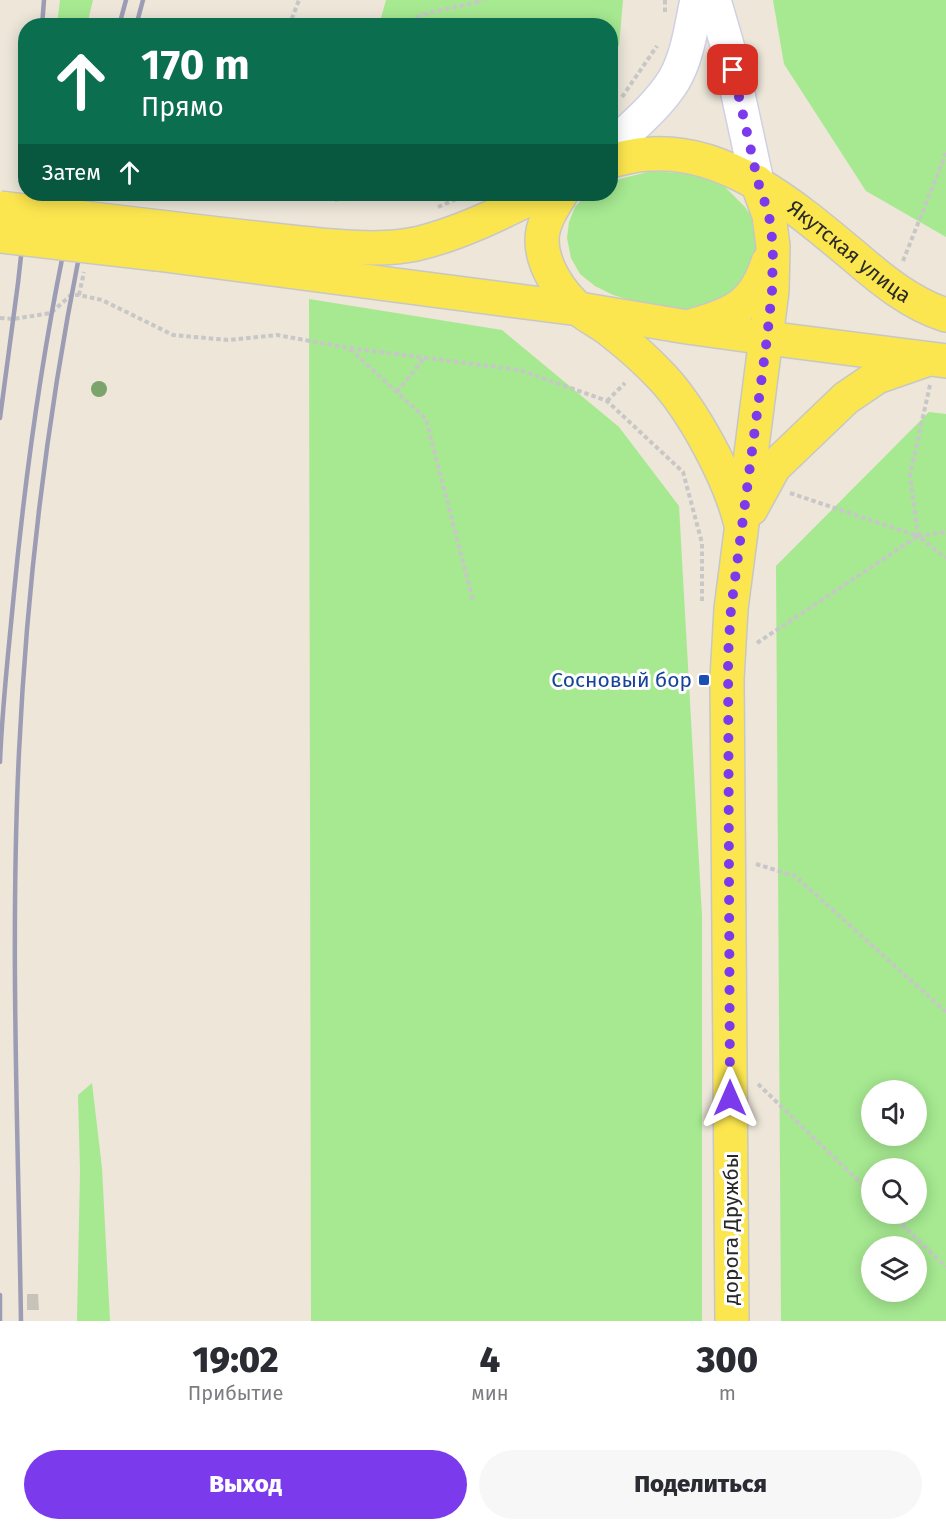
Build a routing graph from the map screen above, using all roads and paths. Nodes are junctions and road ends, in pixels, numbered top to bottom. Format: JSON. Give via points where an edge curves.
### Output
{"nodes":[{"id":1,"x":299,"y":0,"type":"edge"},
{"id":2,"x":483,"y":0,"type":"edge"},
{"id":3,"x":664,"y":0,"type":"edge"},
{"id":4,"x":697,"y":0,"type":"edge"},
{"id":5,"x":714,"y":0,"type":"edge"},
{"id":6,"x":292,"y":18,"type":"edge"},
{"id":7,"x":415,"y":18,"type":"edge"},
{"id":8,"x":665,"y":22,"type":"dead end"},
{"id":9,"x":659,"y":44,"type":"dead end"},
{"id":10,"x":619,"y":102,"type":"dead end"},
{"id":11,"x":618,"y":140,"type":"edge"},
{"id":12,"x":946,"y":153,"type":"edge"},
{"id":13,"x":618,"y":159,"type":"edge"},
{"id":14,"x":758,"y":182,"type":"junction"},
{"id":15,"x":452,"y":201,"type":"edge"},
{"id":16,"x":525,"y":201,"type":"edge"},
{"id":17,"x":557,"y":201,"type":"edge"},
{"id":18,"x":0,"y":208,"type":"edge"},
{"id":19,"x":436,"y":208,"type":"dead end"},
{"id":20,"x":0,"y":236,"type":"edge"},
{"id":21,"x":158,"y":240,"type":"junction"},
{"id":22,"x":773,"y":246,"type":"junction"},
{"id":23,"x":902,"y":265,"type":"dead end"},
{"id":24,"x":579,"y":309,"type":"junction"},
{"id":25,"x":946,"y":315,"type":"edge"},
{"id":26,"x":0,"y":318,"type":"edge"},
{"id":27,"x":687,"y":327,"type":"junction"},
{"id":28,"x":767,"y":338,"type":"junction"},
{"id":29,"x":349,"y":348,"type":"junction"},
{"id":30,"x":424,"y":358,"type":"junction"},
{"id":31,"x":936,"y":367,"type":"edge"},
{"id":32,"x":625,"y":383,"type":"dead end"},
{"id":33,"x":397,"y":392,"type":"junction"},
{"id":34,"x":607,"y":401,"type":"junction"},
{"id":35,"x":789,"y":493,"type":"dead end"},
{"id":36,"x":741,"y":526,"type":"junction"},
{"id":37,"x":946,"y":532,"type":"edge"},
{"id":38,"x":918,"y":536,"type":"junction"},
{"id":39,"x":946,"y":558,"type":"edge"},
{"id":40,"x":473,"y":602,"type":"dead end"},
{"id":41,"x":702,"y":610,"type":"dead end"},
{"id":42,"x":757,"y":643,"type":"dead end"},
{"id":43,"x":756,"y":864,"type":"dead end"},
{"id":44,"x":946,"y":1012,"type":"edge"},
{"id":45,"x":754,"y":1081,"type":"dead end"},
{"id":46,"x":861,"y":1183,"type":"edge"},
{"id":47,"x":901,"y":1224,"type":"edge"},
{"id":48,"x":946,"y":1267,"type":"edge"},
{"id":49,"x":732,"y":1321,"type":"edge"}],
"edges":[{"from":1,"to":6,"type":"path"},
{"from":2,"to":7,"type":"path"},
{"from":3,"to":8,"type":"path"},
{"from":4,"to":11,"type":"main road","via":[[683,60],[673,81]]},
{"from":5,"to":14,"type":"main road"},
{"from":9,"to":10,"type":"path"},
{"from":12,"to":23,"type":"path"},
{"from":13,"to":14,"type":"main road","name":"Якутская улица","via":[[652,153],[681,156],[703,160]]},
{"from":14,"to":22,"type":"main road","via":[[769,215]]},
{"from":14,"to":25,"type":"main road","name":"Якутская улица","via":[[885,282]]},
{"from":15,"to":19,"type":"path"},
{"from":16,"to":21,"type":"main road","via":[[453,232],[393,247]]},
{"from":17,"to":24,"type":"main road","via":[[542,239],[545,262]]},
{"from":18,"to":21,"type":"main road","bridge":true},
{"from":20,"to":21,"type":"main road","bridge":true},
{"from":21,"to":24,"type":"main road"},
{"from":22,"to":27,"type":"main road","via":[[764,277],[753,295],[723,317]]},
{"from":22,"to":28,"type":"main road","name":"дорога Дружбы"},
{"from":24,"to":27,"type":"main road"},
{"from":24,"to":36,"type":"main road","via":[[639,355],[683,404],[722,475]]},
{"from":26,"to":29,"type":"path","via":[[51,313],[71,295],[79,294],[102,300],[173,335],[228,340],[277,335]]},
{"from":27,"to":28,"type":"main road"},
{"from":28,"to":31,"type":"main road"},
{"from":28,"to":36,"type":"main road","name":"дорога Дружбы"},
{"from":29,"to":30,"type":"path"},
{"from":29,"to":33,"type":"path"},
{"from":30,"to":33,"type":"path"},
{"from":30,"to":34,"type":"path","via":[[520,370]]},
{"from":31,"to":36,"type":"main road","via":[[877,377],[832,409],[774,467]]},
{"from":31,"to":38,"type":"path","via":[[910,475]]},
{"from":32,"to":34,"type":"path"},
{"from":33,"to":40,"type":"path","via":[[426,419]]},
{"from":34,"to":41,"type":"path","via":[[683,472],[702,543]]},
{"from":35,"to":38,"type":"path"},
{"from":36,"to":49,"type":"main road","name":"дорога Дружбы","via":[[727,679]]},
{"from":37,"to":38,"type":"path"},
{"from":38,"to":39,"type":"path"},
{"from":38,"to":42,"type":"path"},
{"from":43,"to":44,"type":"path","via":[[795,876]]},
{"from":45,"to":46,"type":"path"},
{"from":47,"to":48,"type":"path"}]}
